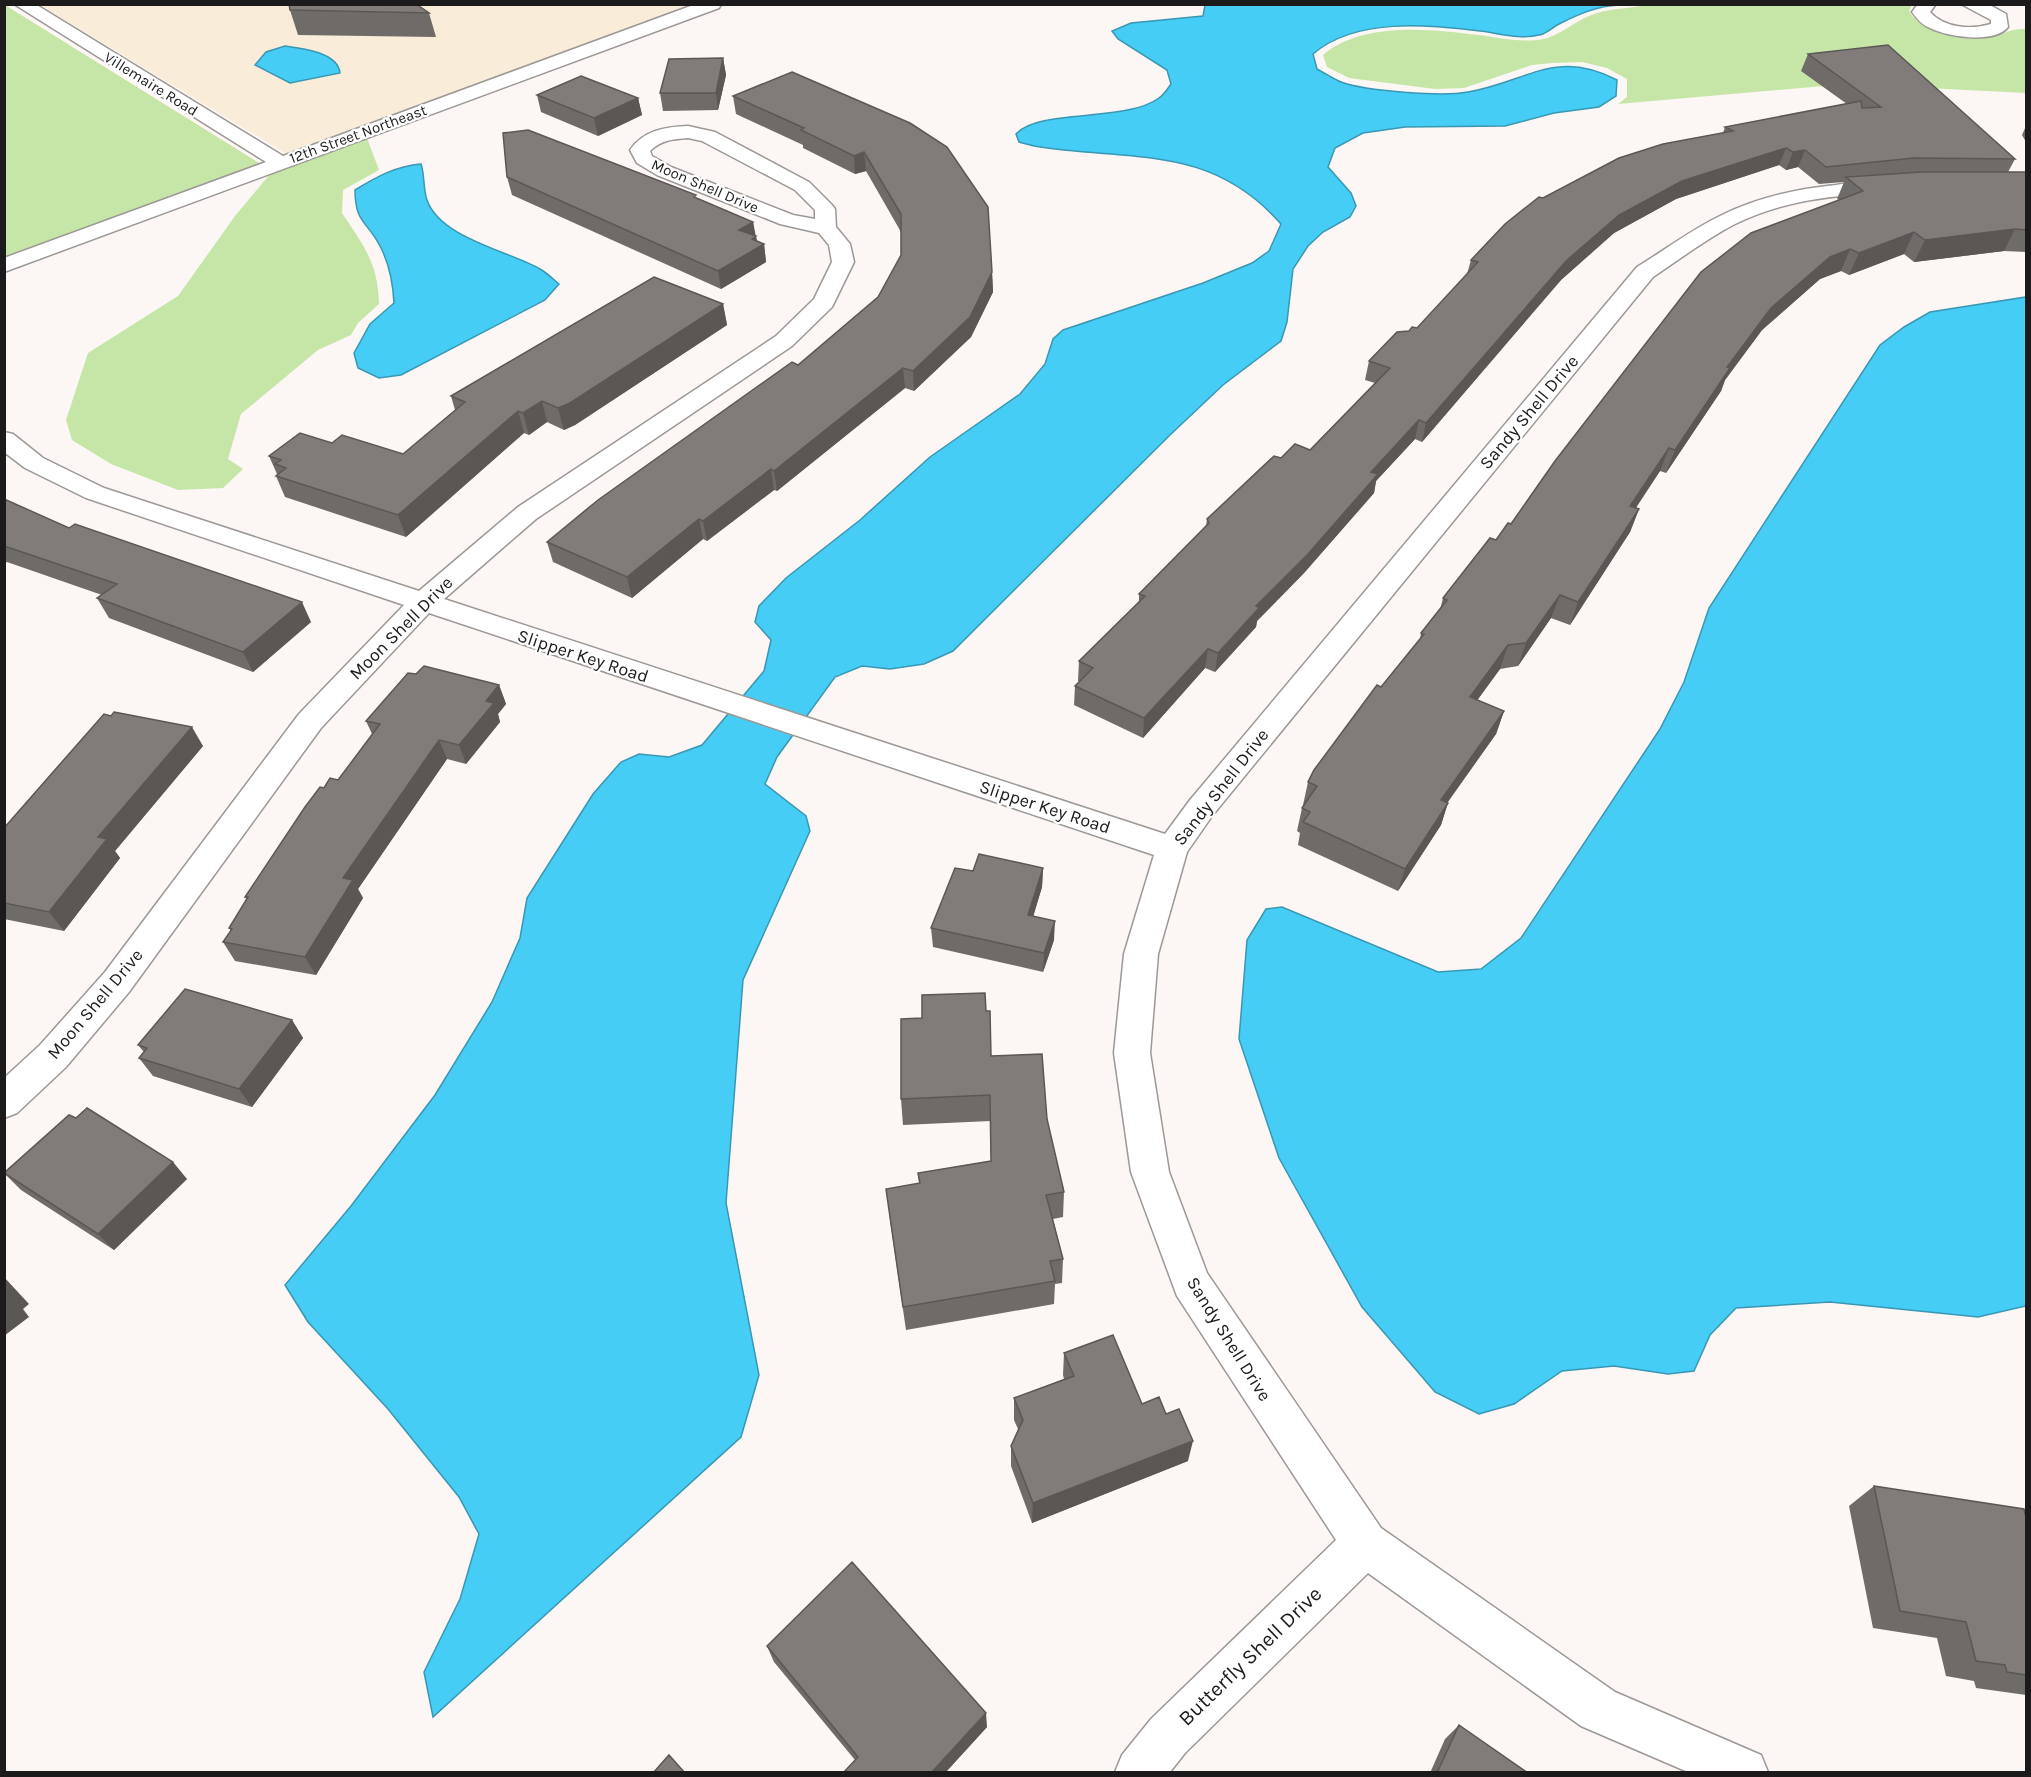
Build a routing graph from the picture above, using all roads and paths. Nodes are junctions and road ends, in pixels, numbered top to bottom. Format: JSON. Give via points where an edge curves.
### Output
{"nodes":[{"id":1,"x":22,"y":4,"type":"edge"},
{"id":2,"x":713,"y":4,"type":"edge"},
{"id":3,"x":1928,"y":4,"type":"edge"},
{"id":4,"x":1969,"y":4,"type":"edge"},
{"id":5,"x":281,"y":163,"type":"junction"},
{"id":6,"x":1910,"y":186,"type":"edge"},
{"id":7,"x":826,"y":228,"type":"junction"},
{"id":8,"x":4,"y":266,"type":"edge"},
{"id":9,"x":4,"y":440,"type":"edge"},
{"id":10,"x":423,"y":602,"type":"junction"},
{"id":11,"x":1172,"y":849,"type":"junction"},
{"id":12,"x":4,"y":1102,"type":"edge"},
{"id":13,"x":1365,"y":1544,"type":"junction"},
{"id":14,"x":1139,"y":1773,"type":"edge"},
{"id":15,"x":1744,"y":1773,"type":"edge"}],
"edges":[{"from":1,"to":5,"type":"street","name":"Villemaire Road"},
{"from":2,"to":5,"type":"street","name":"12th Street Northeast"},
{"from":3,"to":4,"type":"street","via":[[1921,12],[1923,16],[1953,29],[1984,31],[2010,23]]},
{"from":5,"to":8,"type":"street","name":"12th Street Northeast"},
{"from":6,"to":11,"type":"street","name":"Sandy Shell Drive","via":[[1863,188],[1777,202],[1728,219],[1645,272],[1201,808]]},
{"from":7,"to":7,"type":"street","name":"Moon Shell Drive","via":[[825,209],[802,186],[708,136],[667,133],[650,140],[640,150],[644,159],[663,171],[787,220]]},
{"from":7,"to":10,"type":"street","name":"Moon Shell Drive","via":[[839,244],[843,262],[824,302],[806,322],[784,341],[527,513]]},
{"from":9,"to":10,"type":"street","name":"Slipper Key Road","via":[[34,463],[94,493]]},
{"from":10,"to":11,"type":"street","name":"Slipper Key Road"},
{"from":10,"to":12,"type":"street","name":"Moon Shell Drive","via":[[310,721],[117,982],[53,1056]]},
{"from":11,"to":13,"type":"street","name":"Sandy Shell Drive","via":[[1141,954],[1132,1053],[1150,1172],[1191,1283]]},
{"from":13,"to":14,"type":"street","name":"Butterfly Shell Drive","via":[[1168,1736]]},
{"from":13,"to":15,"type":"street","name":"Sandy Shell Drive","via":[[1598,1709]]}]}
